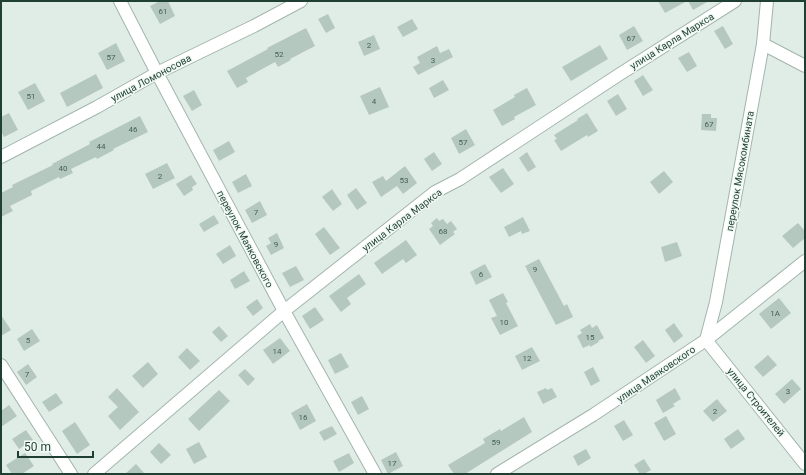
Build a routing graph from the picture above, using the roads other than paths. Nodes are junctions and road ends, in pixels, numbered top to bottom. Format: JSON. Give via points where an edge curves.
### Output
{"nodes":[{"id":1,"x":120,"y":1,"type":"edge"},
{"id":2,"x":301,"y":1,"type":"edge"},
{"id":3,"x":735,"y":1,"type":"edge"},
{"id":4,"x":767,"y":1,"type":"edge"},
{"id":5,"x":763,"y":44,"type":"junction"},
{"id":6,"x":805,"y":66,"type":"edge"},
{"id":7,"x":157,"y":73,"type":"junction"},
{"id":8,"x":1,"y":157,"type":"edge"},
{"id":9,"x":805,"y":260,"type":"edge"},
{"id":10,"x":284,"y":312,"type":"junction"},
{"id":11,"x":706,"y":340,"type":"junction"},
{"id":12,"x":1,"y":365,"type":"edge"},
{"id":13,"x":805,"y":464,"type":"edge"},
{"id":14,"x":71,"y":474,"type":"edge"},
{"id":15,"x":94,"y":474,"type":"edge"},
{"id":16,"x":375,"y":474,"type":"edge"},
{"id":17,"x":497,"y":474,"type":"edge"}],
"edges":[{"from":1,"to":7,"type":"street","name":"переулок Маяковского"},
{"from":2,"to":7,"type":"street","name":"улица Ломоносова"},
{"from":3,"to":10,"type":"street","name":"улица Карла Маркса","via":[[460,179],[435,192]]},
{"from":4,"to":5,"type":"street","name":"переулок Мясокомбината"},
{"from":5,"to":6,"type":"street"},
{"from":5,"to":11,"type":"street","name":"переулок Мясокомбината","via":[[716,302]]},
{"from":7,"to":8,"type":"street","name":"улица Ломоносова"},
{"from":7,"to":10,"type":"street","name":"переулок Маяковского"},
{"from":9,"to":11,"type":"street","name":"улица Маяковского"},
{"from":10,"to":15,"type":"street","name":"улица Карла Маркса"},
{"from":10,"to":16,"type":"street","name":"переулок Маяковского"},
{"from":11,"to":13,"type":"street","name":"улица Строителей"},
{"from":11,"to":17,"type":"street","name":"улица Маяковского","via":[[593,415]]},
{"from":12,"to":14,"type":"street"}]}
